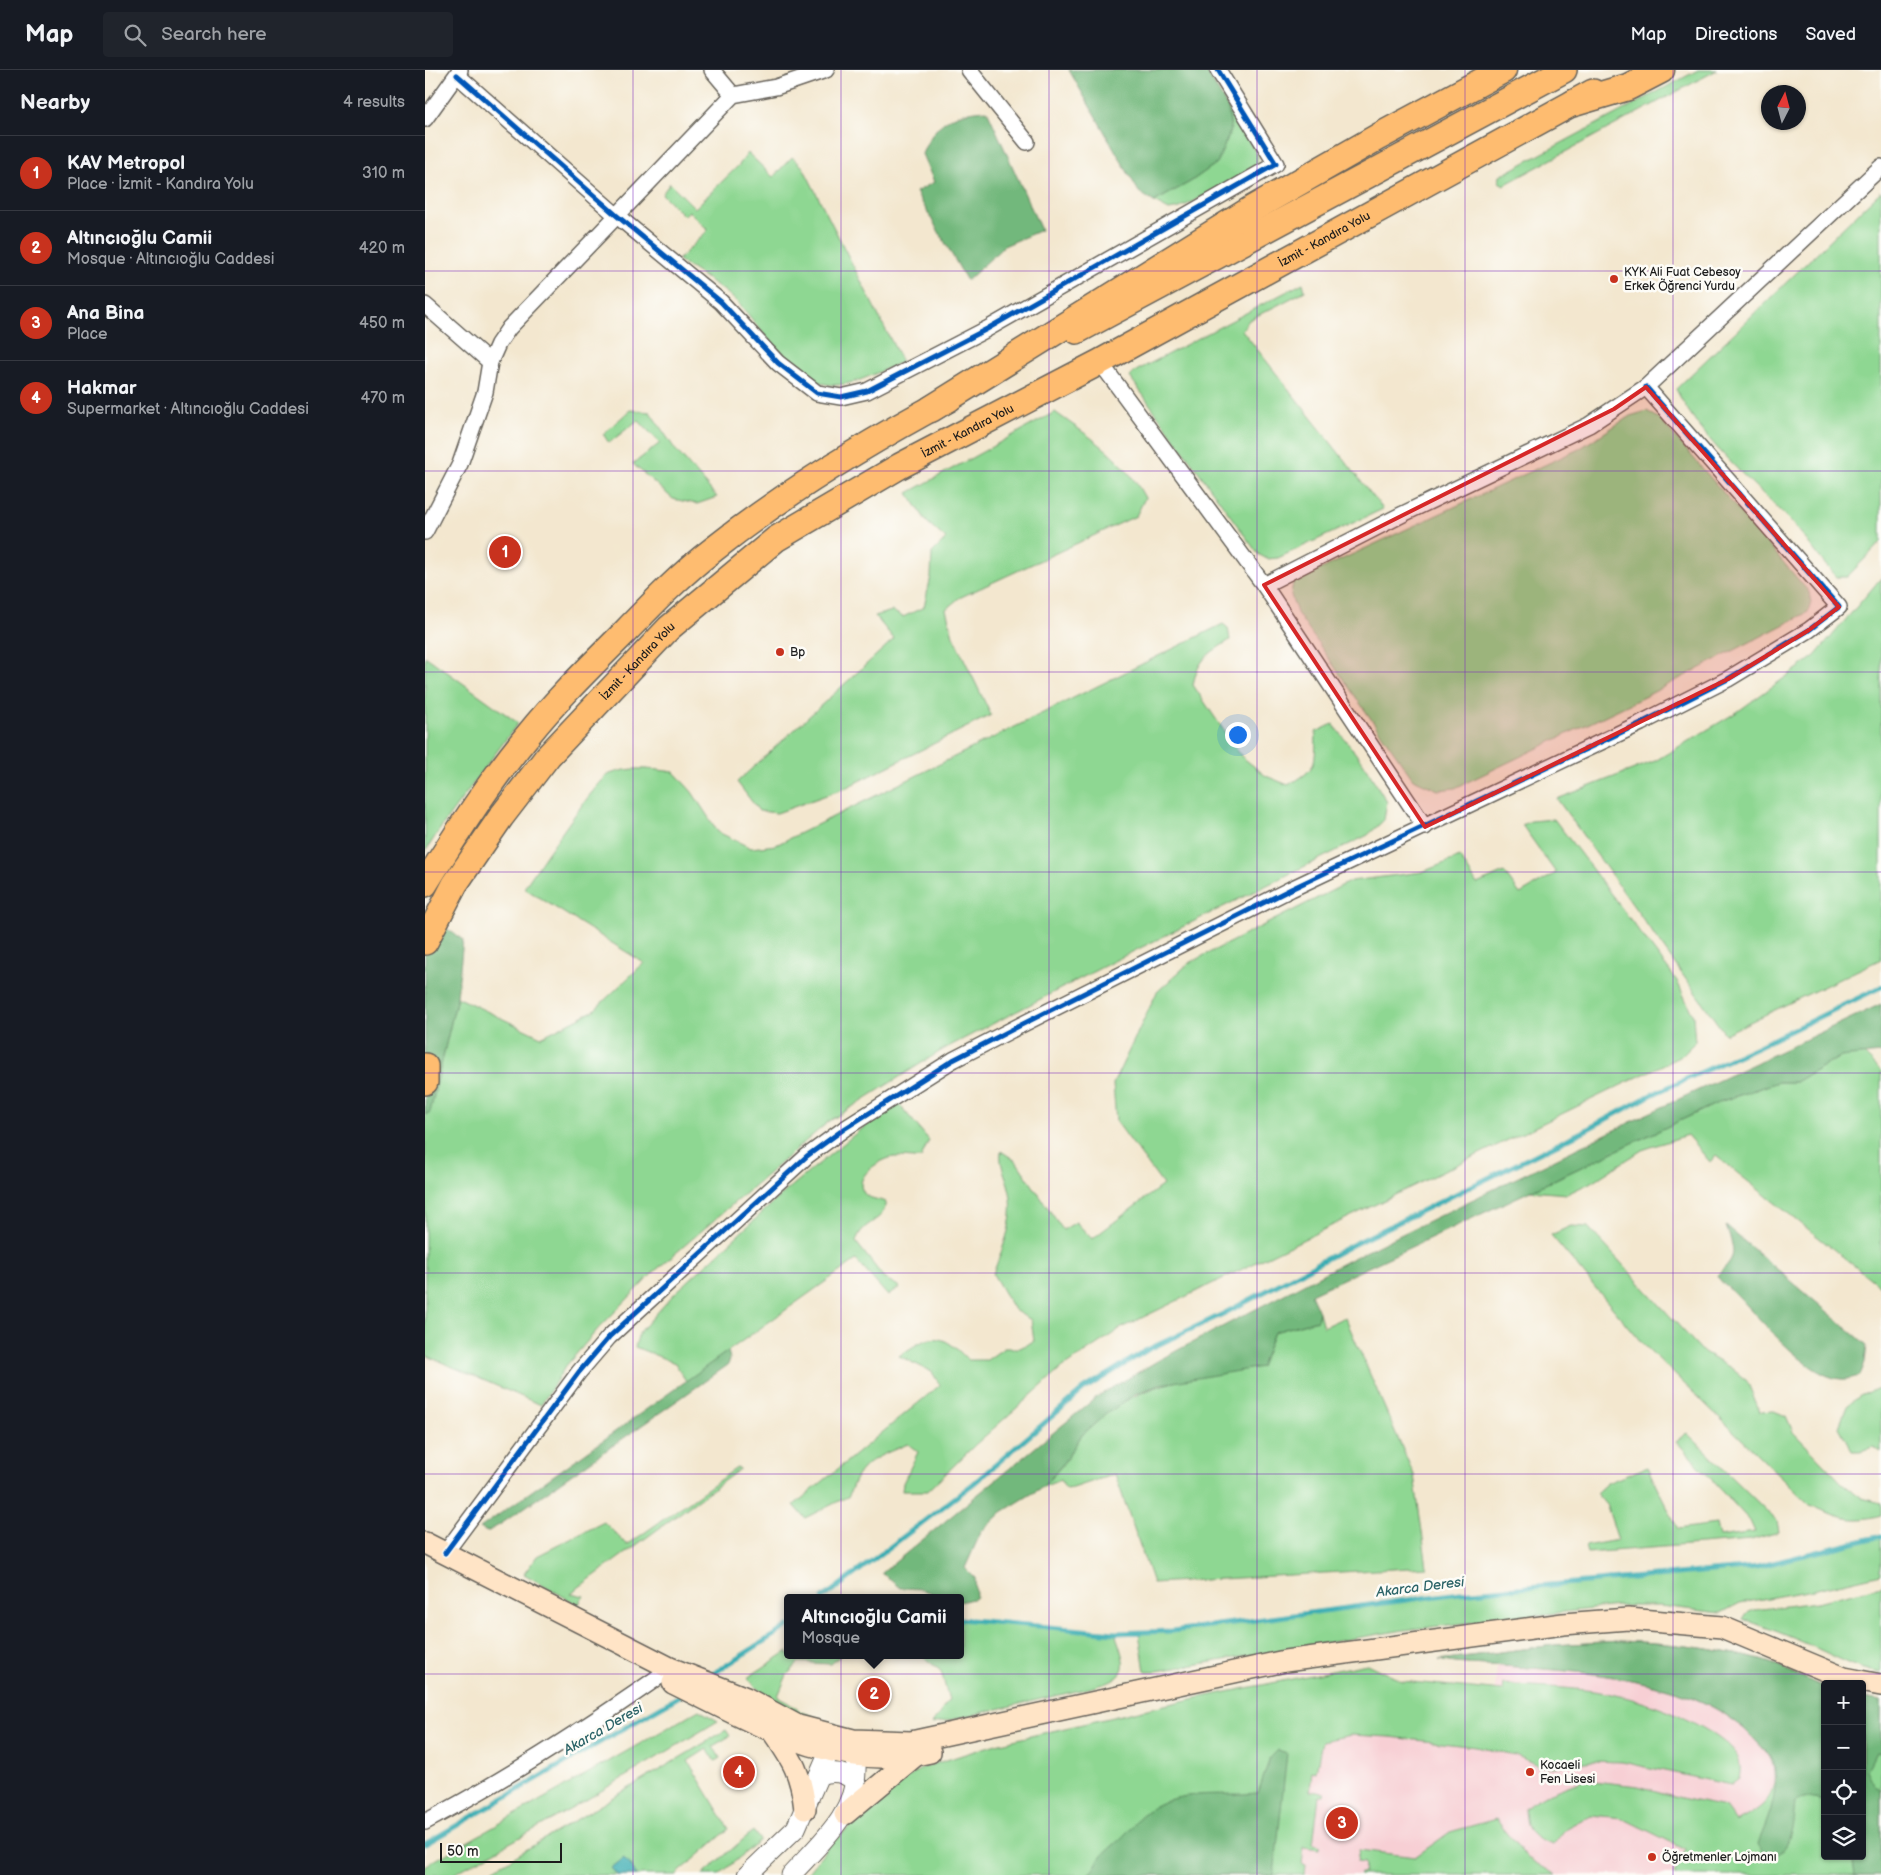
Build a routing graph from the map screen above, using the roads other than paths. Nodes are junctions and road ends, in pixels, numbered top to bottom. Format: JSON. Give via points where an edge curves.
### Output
{"nodes":[{"id":1,"x":712,"y":70,"type":"edge"},
{"id":2,"x":826,"y":70,"type":"edge"},
{"id":3,"x":969,"y":70,"type":"edge"},
{"id":4,"x":1218,"y":70,"type":"edge"},
{"id":5,"x":1503,"y":70,"type":"edge"},
{"id":6,"x":1564,"y":70,"type":"edge"},
{"id":7,"x":1635,"y":70,"type":"edge"},
{"id":8,"x":1661,"y":70,"type":"edge"},
{"id":9,"x":458,"y":72,"type":"edge"},
{"id":10,"x":733,"y":95,"type":"junction"},
{"id":11,"x":1574,"y":103,"type":"junction"},
{"id":12,"x":425,"y":119,"type":"edge"},
{"id":13,"x":1027,"y":142,"type":"dead end"},
{"id":14,"x":1881,"y":167,"type":"edge"},
{"id":15,"x":616,"y":214,"type":"junction"},
{"id":16,"x":425,"y":305,"type":"edge"},
{"id":17,"x":490,"y":362,"type":"junction"},
{"id":18,"x":1100,"y":362,"type":"junction"},
{"id":19,"x":1646,"y":387,"type":"junction"},
{"id":20,"x":931,"y":409,"type":"junction"},
{"id":21,"x":429,"y":515,"type":"edge"},
{"id":22,"x":425,"y":532,"type":"edge"},
{"id":23,"x":1264,"y":584,"type":"junction"},
{"id":24,"x":1425,"y":827,"type":"junction"},
{"id":25,"x":446,"y":851,"type":"junction"},
{"id":26,"x":425,"y":870,"type":"edge"},
{"id":27,"x":425,"y":884,"type":"edge"},
{"id":28,"x":425,"y":942,"type":"edge"},
{"id":29,"x":425,"y":1066,"type":"edge"},
{"id":30,"x":425,"y":1082,"type":"edge"},
{"id":31,"x":425,"y":1542,"type":"edge"},
{"id":32,"x":435,"y":1553,"type":"edge"},
{"id":33,"x":665,"y":1672,"type":"junction"},
{"id":34,"x":1823,"y":1680,"type":"edge"},
{"id":35,"x":1881,"y":1685,"type":"edge"},
{"id":36,"x":1866,"y":1694,"type":"edge"},
{"id":37,"x":1881,"y":1697,"type":"edge"},
{"id":38,"x":742,"y":1707,"type":"junction"},
{"id":39,"x":773,"y":1732,"type":"junction"},
{"id":40,"x":844,"y":1746,"type":"junction"},
{"id":41,"x":916,"y":1755,"type":"junction"},
{"id":42,"x":819,"y":1775,"type":"junction"},
{"id":43,"x":856,"y":1783,"type":"junction"},
{"id":44,"x":805,"y":1809,"type":"junction"},
{"id":45,"x":845,"y":1814,"type":"junction"},
{"id":46,"x":425,"y":1822,"type":"edge"},
{"id":47,"x":747,"y":1875,"type":"edge"},
{"id":48,"x":791,"y":1875,"type":"edge"}],
"edges":[{"from":1,"to":10,"type":"street"},
{"from":2,"to":10,"type":"street","via":[[776,87]]},
{"from":3,"to":13,"type":"street"},
{"from":4,"to":15,"type":"street","via":[[1276,164],[987,329],[867,391],[841,397],[817,392],[799,381],[721,302]]},
{"from":5,"to":20,"type":"highway","via":[[1260,205]]},
{"from":6,"to":20,"type":"highway"},
{"from":7,"to":11,"type":"highway","name":"İzmit - Kandıra Yolu"},
{"from":8,"to":11,"type":"highway","via":[[1628,87]]},
{"from":9,"to":12,"type":"street"},
{"from":9,"to":15,"type":"street"},
{"from":10,"to":15,"type":"street"},
{"from":11,"to":18,"type":"highway","name":"İzmit - Kandıra Yolu"},
{"from":14,"to":19,"type":"street"},
{"from":15,"to":17,"type":"street","via":[[509,328]]},
{"from":16,"to":17,"type":"street"},
{"from":17,"to":21,"type":"street","via":[[485,392],[460,464]]},
{"from":18,"to":23,"type":"street"},
{"from":18,"to":28,"type":"highway","name":"İzmit - Kandıra Yolu","via":[[900,466],[776,539],[669,628],[548,756],[501,816],[460,877]]},
{"from":19,"to":23,"type":"street","via":[[1589,425]]},
{"from":19,"to":24,"type":"street","via":[[1839,607],[1809,630],[1728,679]]},
{"from":20,"to":25,"type":"highway","via":[[821,474],[753,519],[667,589],[563,694],[526,737]]},
{"from":21,"to":22,"type":"street"},
{"from":23,"to":24,"type":"street"},
{"from":24,"to":32,"type":"street","via":[[1291,889],[953,1060],[807,1156],[609,1337]]},
{"from":25,"to":26,"type":"highway"},
{"from":25,"to":27,"type":"highway"},
{"from":29,"to":30,"type":"highway"},
{"from":31,"to":32,"type":"main road"},
{"from":32,"to":33,"type":"main road"},
{"from":33,"to":38,"type":"main road"},
{"from":33,"to":46,"type":"street","via":[[478,1794]]},
{"from":34,"to":41,"type":"main road","via":[[1772,1658],[1712,1638],[1604,1630],[1288,1672]]},
{"from":35,"to":40,"type":"main road","via":[[1844,1678],[1722,1627],[1628,1619],[1563,1624],[1285,1661],[911,1742]]},
{"from":36,"to":37,"type":"main road"},
{"from":38,"to":39,"type":"main road"},
{"from":38,"to":40,"type":"main road"},
{"from":39,"to":40,"type":"main road"},
{"from":39,"to":44,"type":"main road","via":[[802,1782]]},
{"from":40,"to":41,"type":"main road","via":[[889,1758]]},
{"from":40,"to":42,"type":"street"},
{"from":40,"to":43,"type":"street"},
{"from":41,"to":45,"type":"main road"},
{"from":42,"to":43,"type":"street","via":[[839,1772]]},
{"from":42,"to":44,"type":"street"},
{"from":43,"to":45,"type":"street"},
{"from":44,"to":47,"type":"street","via":[[796,1828]]},
{"from":45,"to":48,"type":"street"}]}
